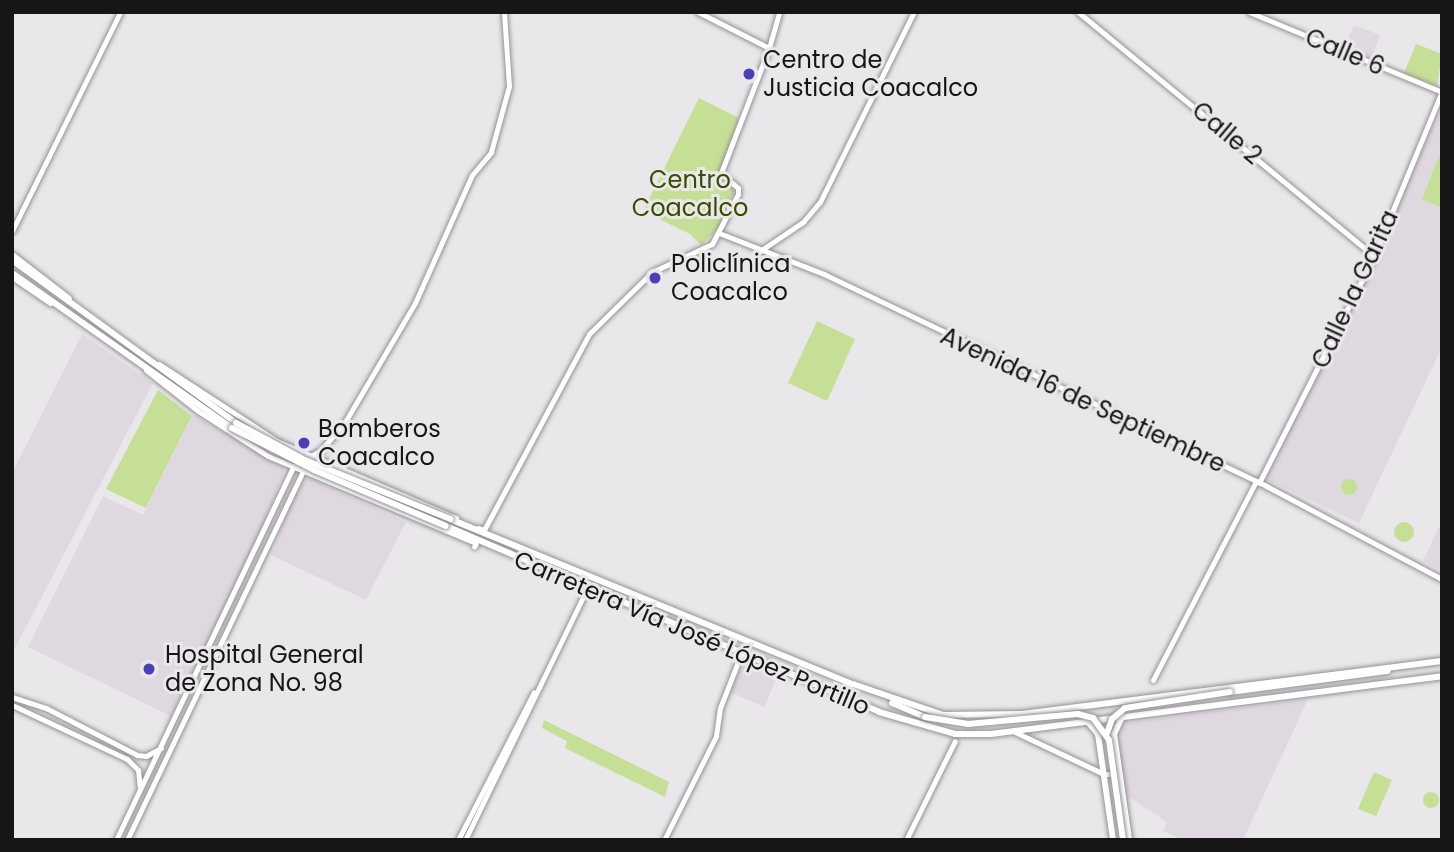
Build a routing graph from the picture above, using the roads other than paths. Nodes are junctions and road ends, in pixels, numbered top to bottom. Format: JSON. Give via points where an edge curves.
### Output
{"nodes":[{"id":1,"x":120,"y":12,"type":"edge"},
{"id":2,"x":504,"y":12,"type":"edge"},
{"id":3,"x":698,"y":12,"type":"edge"},
{"id":4,"x":779,"y":12,"type":"edge"},
{"id":5,"x":914,"y":12,"type":"edge"},
{"id":6,"x":1077,"y":12,"type":"edge"},
{"id":7,"x":1249,"y":12,"type":"edge"},
{"id":8,"x":769,"y":48,"type":"junction"},
{"id":9,"x":1442,"y":92,"type":"edge"},
{"id":10,"x":12,"y":231,"type":"edge"},
{"id":11,"x":719,"y":233,"type":"junction"},
{"id":12,"x":760,"y":251,"type":"junction"},
{"id":13,"x":12,"y":254,"type":"edge"},
{"id":14,"x":1374,"y":256,"type":"junction"},
{"id":15,"x":12,"y":260,"type":"edge"},
{"id":16,"x":12,"y":275,"type":"edge"},
{"id":17,"x":85,"y":312,"type":"junction"},
{"id":18,"x":70,"y":316,"type":"junction"},
{"id":19,"x":153,"y":361,"type":"junction"},
{"id":20,"x":146,"y":370,"type":"junction"},
{"id":21,"x":234,"y":425,"type":"junction"},
{"id":22,"x":277,"y":441,"type":"junction"},
{"id":23,"x":268,"y":456,"type":"junction"},
{"id":24,"x":309,"y":456,"type":"junction"},
{"id":25,"x":293,"y":467,"type":"junction"},
{"id":26,"x":303,"y":471,"type":"junction"},
{"id":27,"x":344,"y":472,"type":"junction"},
{"id":28,"x":1257,"y":482,"type":"junction"},
{"id":29,"x":337,"y":486,"type":"junction"},
{"id":30,"x":484,"y":530,"type":"junction"},
{"id":31,"x":475,"y":545,"type":"junction"},
{"id":32,"x":1442,"y":579,"type":"edge"},
{"id":33,"x":587,"y":590,"type":"junction"},
{"id":34,"x":741,"y":654,"type":"junction"},
{"id":35,"x":1442,"y":661,"type":"edge"},
{"id":36,"x":1417,"y":664,"type":"junction"},
{"id":37,"x":1442,"y":677,"type":"edge"},
{"id":38,"x":1153,"y":680,"type":"dead end"},
{"id":39,"x":202,"y":683,"type":"junction"},
{"id":40,"x":853,"y":684,"type":"junction"},
{"id":41,"x":191,"y":690,"type":"junction"},
{"id":42,"x":537,"y":690,"type":"junction"},
{"id":43,"x":12,"y":697,"type":"edge"},
{"id":44,"x":187,"y":697,"type":"junction"},
{"id":45,"x":12,"y":705,"type":"edge"},
{"id":46,"x":188,"y":711,"type":"junction"},
{"id":47,"x":1122,"y":718,"type":"junction"},
{"id":48,"x":1088,"y":722,"type":"junction"},
{"id":49,"x":1014,"y":731,"type":"junction"},
{"id":50,"x":955,"y":741,"type":"dead end"},
{"id":51,"x":164,"y":747,"type":"junction"},
{"id":52,"x":1119,"y":771,"type":"junction"},
{"id":53,"x":1104,"y":775,"type":"junction"},
{"id":54,"x":1105,"y":783,"type":"junction"},
{"id":55,"x":1121,"y":783,"type":"junction"},
{"id":56,"x":140,"y":792,"type":"junction"},
{"id":57,"x":116,"y":840,"type":"edge"},
{"id":58,"x":127,"y":840,"type":"edge"},
{"id":59,"x":458,"y":840,"type":"edge"},
{"id":60,"x":465,"y":840,"type":"edge"},
{"id":61,"x":664,"y":840,"type":"edge"},
{"id":62,"x":906,"y":840,"type":"edge"},
{"id":63,"x":1113,"y":840,"type":"edge"},
{"id":64,"x":1122,"y":840,"type":"edge"},
{"id":65,"x":1129,"y":840,"type":"edge"}],
"edges":[{"from":1,"to":10,"type":"main road"},
{"from":2,"to":24,"type":"main road","via":[[509,86],[491,152],[472,175],[412,310],[345,422],[321,450]]},
{"from":3,"to":8,"type":"main road"},
{"from":4,"to":8,"type":"main road"},
{"from":5,"to":12,"type":"main road","via":[[820,202],[803,222]]},
{"from":6,"to":14,"type":"main road","name":"Calle 2"},
{"from":7,"to":9,"type":"main road","name":"Calle 6"},
{"from":8,"to":11,"type":"main road","via":[[722,173],[738,188],[738,194]]},
{"from":9,"to":14,"type":"main road","name":"Calle la Garita"},
{"from":11,"to":12,"type":"main road","name":"Avenida 16 de Septiembre"},
{"from":11,"to":30,"type":"main road","via":[[706,248],[662,264],[589,334]]},
{"from":12,"to":28,"type":"main road","name":"Avenida 16 de Septiembre","via":[[824,274]]},
{"from":13,"to":17,"type":"main road"},
{"from":14,"to":28,"type":"main road","name":"Calle la Garita"},
{"from":15,"to":17,"type":"main road","name":"Carretera Vía José López Portillo"},
{"from":16,"to":18,"type":"main road"},
{"from":16,"to":18,"type":"main road","name":"Carretera Vía José López Portillo"},
{"from":17,"to":19,"type":"main road","name":"Carretera Vía José López Portillo"},
{"from":18,"to":20,"type":"main road","name":"Carretera Vía José López Portillo"},
{"from":19,"to":21,"type":"main road","name":"Carretera Vía José López Portillo"},
{"from":19,"to":22,"type":"main road"},
{"from":20,"to":21,"type":"main road","name":"Carretera Vía José López Portillo"},
{"from":20,"to":23,"type":"main road"},
{"from":21,"to":30,"type":"main road","name":"Carretera Vía José López Portillo","bridge":true,"via":[[305,460]]},
{"from":21,"to":31,"type":"main road","name":"Carretera Vía José López Portillo","bridge":true,"via":[[314,470],[446,526]]},
{"from":22,"to":23,"type":"main road","via":[[279,453]]},
{"from":22,"to":24,"type":"main road"},
{"from":23,"to":25,"type":"main road"},
{"from":24,"to":25,"type":"main road"},
{"from":24,"to":26,"type":"main road"},
{"from":24,"to":27,"type":"main road"},
{"from":25,"to":26,"type":"main road"},
{"from":25,"to":41,"type":"main road"},
{"from":26,"to":29,"type":"main road"},
{"from":26,"to":39,"type":"main road"},
{"from":27,"to":29,"type":"main road"},
{"from":27,"to":30,"type":"main road"},
{"from":28,"to":32,"type":"main road","name":"Avenida 16 de Septiembre"},
{"from":28,"to":38,"type":"main road","name":"Calle la Garita"},
{"from":29,"to":31,"type":"main road"},
{"from":30,"to":40,"type":"main road","name":"Carretera Vía José López Portillo"},
{"from":31,"to":33,"type":"main road","name":"Carretera Vía José López Portillo"},
{"from":33,"to":34,"type":"main road","name":"Carretera Vía José López Portillo"},
{"from":33,"to":42,"type":"main road"},
{"from":34,"to":49,"type":"main road","name":"Carretera Vía José López Portillo","via":[[917,726],[972,735]]},
{"from":34,"to":61,"type":"main road","via":[[720,708],[716,736]]},
{"from":35,"to":36,"type":"main road","name":"Carretera Vía José López Portillo"},
{"from":36,"to":40,"type":"main road","name":"Carretera Vía José López Portillo","via":[[987,718],[943,715]]},
{"from":36,"to":64,"type":"main road","bridge":true,"via":[[1369,676],[1164,701],[1118,712],[1107,738]]},
{"from":37,"to":47,"type":"main road","name":"Carretera Vía José López Portillo"},
{"from":39,"to":41,"type":"main road"},
{"from":39,"to":46,"type":"main road"},
{"from":40,"to":64,"type":"main road","bridge":true,"via":[[925,717],[968,724],[1078,713],[1093,718],[1109,740]]},
{"from":41,"to":44,"type":"main road"},
{"from":42,"to":59,"type":"main road"},
{"from":42,"to":60,"type":"main road"},
{"from":43,"to":51,"type":"main road","via":[[46,708],[137,755],[152,755]]},
{"from":44,"to":46,"type":"main road"},
{"from":44,"to":51,"type":"main road"},
{"from":45,"to":56,"type":"main road","via":[[127,759],[138,770]]},
{"from":46,"to":58,"type":"main road"},
{"from":47,"to":48,"type":"main road","name":"Carretera Vía José López Portillo"},
{"from":47,"to":52,"type":"main road","via":[[1114,734]]},
{"from":48,"to":49,"type":"main road","name":"Carretera Vía José López Portillo"},
{"from":48,"to":53,"type":"main road","via":[[1098,734]]},
{"from":49,"to":53,"type":"main road"},
{"from":50,"to":62,"type":"main road"},
{"from":51,"to":56,"type":"main road"},
{"from":52,"to":53,"type":"main road"},
{"from":52,"to":55,"type":"main road"},
{"from":53,"to":54,"type":"main road"},
{"from":54,"to":55,"type":"main road","via":[[1112,778]]},
{"from":54,"to":63,"type":"main road"},
{"from":55,"to":65,"type":"main road"},
{"from":56,"to":57,"type":"main road"}]}
